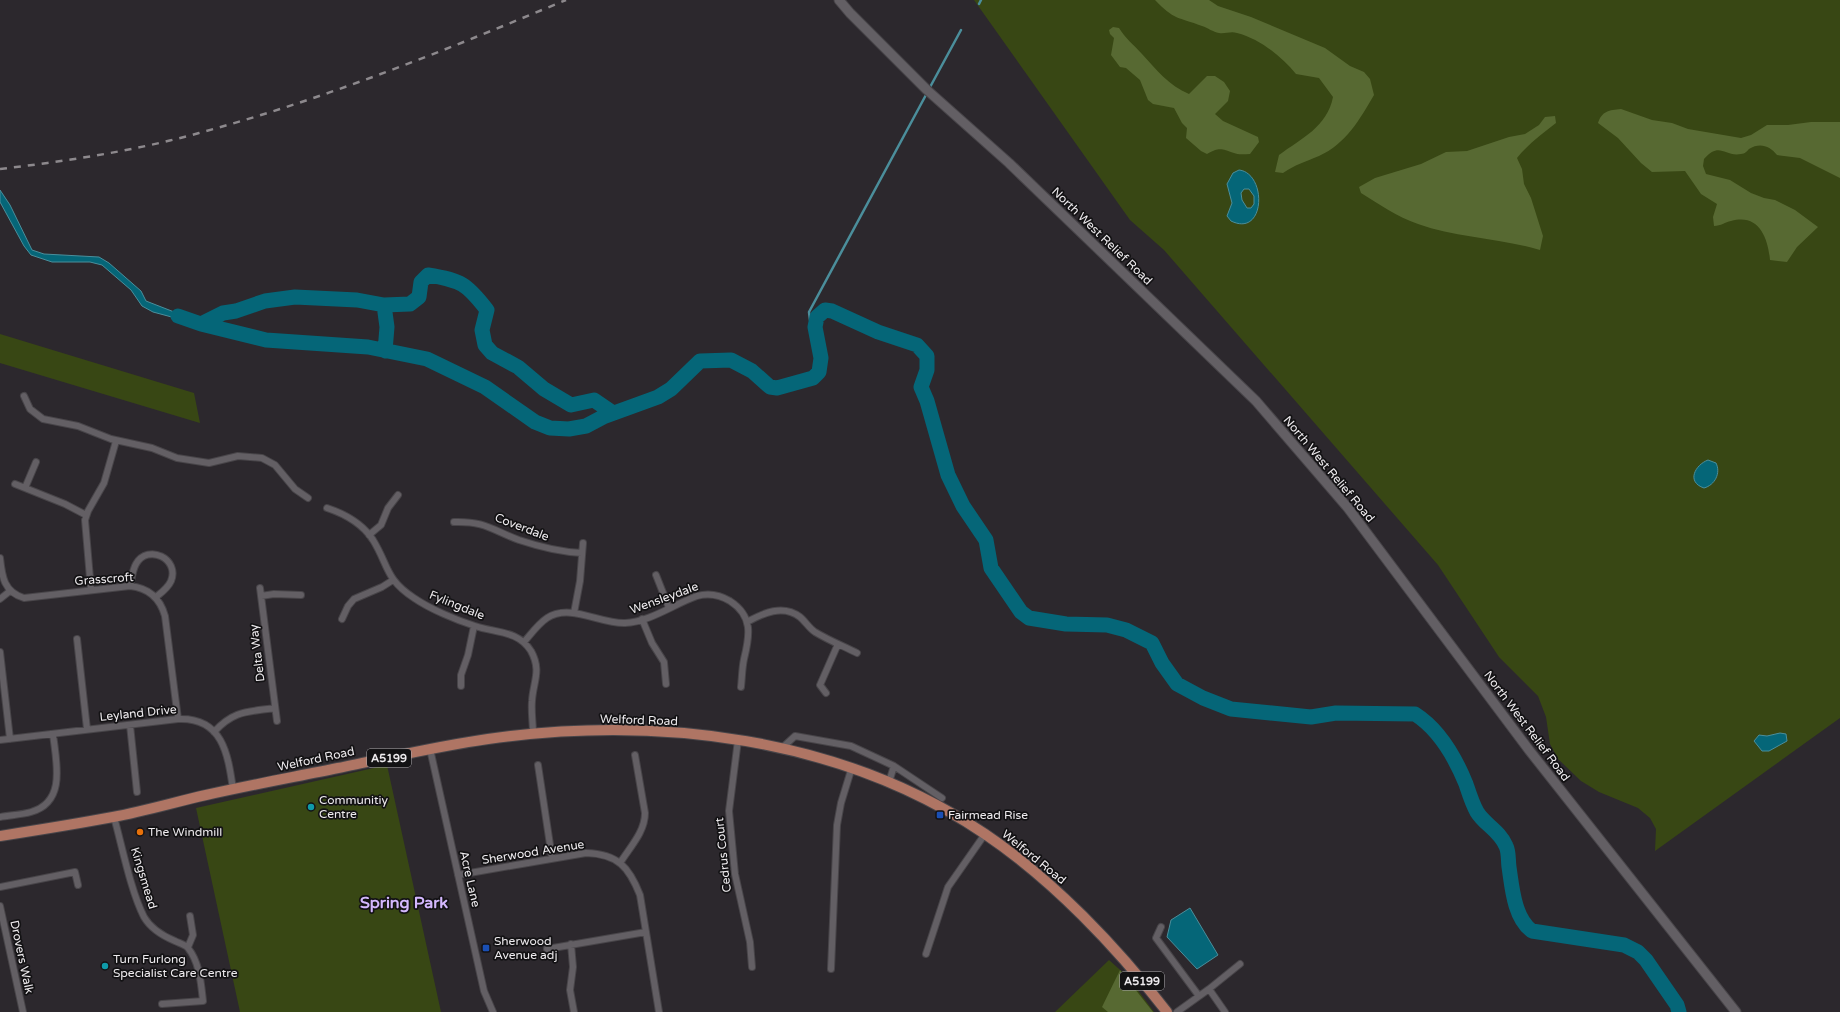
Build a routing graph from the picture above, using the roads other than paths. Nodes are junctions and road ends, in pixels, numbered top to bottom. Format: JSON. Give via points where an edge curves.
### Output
{"nodes":[{"id":1,"x":839,"y":0,"type":"edge"},
{"id":2,"x":24,"y":396,"type":"dead end"},
{"id":3,"x":116,"y":441,"type":"junction"},
{"id":4,"x":36,"y":462,"type":"dead end"},
{"id":5,"x":15,"y":484,"type":"dead end"},
{"id":6,"x":25,"y":488,"type":"junction"},
{"id":7,"x":398,"y":495,"type":"dead end"},
{"id":8,"x":308,"y":498,"type":"dead end"},
{"id":9,"x":327,"y":508,"type":"dead end"},
{"id":10,"x":86,"y":515,"type":"junction"},
{"id":11,"x":454,"y":522,"type":"dead end"},
{"id":12,"x":369,"y":535,"type":"junction"},
{"id":13,"x":583,"y":543,"type":"dead end"},
{"id":14,"x":582,"y":553,"type":"junction"},
{"id":15,"x":0,"y":558,"type":"edge"},
{"id":16,"x":656,"y":574,"type":"dead end"},
{"id":17,"x":393,"y":580,"type":"junction"},
{"id":18,"x":130,"y":586,"type":"junction"},
{"id":19,"x":260,"y":588,"type":"dead end"},
{"id":20,"x":91,"y":590,"type":"junction"},
{"id":21,"x":10,"y":591,"type":"junction"},
{"id":22,"x":301,"y":595,"type":"dead end"},
{"id":23,"x":261,"y":596,"type":"junction"},
{"id":24,"x":156,"y":597,"type":"junction"},
{"id":25,"x":0,"y":598,"type":"edge"},
{"id":26,"x":669,"y":608,"type":"junction"},
{"id":27,"x":574,"y":613,"type":"junction"},
{"id":28,"x":342,"y":619,"type":"dead end"},
{"id":29,"x":642,"y":619,"type":"junction"},
{"id":30,"x":747,"y":622,"type":"junction"},
{"id":31,"x":474,"y":626,"type":"junction"},
{"id":32,"x":77,"y":639,"type":"dead end"},
{"id":33,"x":524,"y":642,"type":"junction"},
{"id":34,"x":838,"y":644,"type":"junction"},
{"id":35,"x":0,"y":652,"type":"edge"},
{"id":36,"x":857,"y":653,"type":"dead end"},
{"id":37,"x":666,"y":684,"type":"dead end"},
{"id":38,"x":461,"y":686,"type":"dead end"},
{"id":39,"x":741,"y":687,"type":"dead end"},
{"id":40,"x":826,"y":693,"type":"dead end"},
{"id":41,"x":275,"y":708,"type":"junction"},
{"id":42,"x":178,"y":719,"type":"junction"},
{"id":43,"x":276,"y":721,"type":"dead end"},
{"id":44,"x":130,"y":725,"type":"junction"},
{"id":45,"x":87,"y":729,"type":"junction"},
{"id":46,"x":214,"y":732,"type":"junction"},
{"id":47,"x":53,"y":734,"type":"junction"},
{"id":48,"x":533,"y":734,"type":"junction"},
{"id":49,"x":10,"y":739,"type":"junction"},
{"id":50,"x":0,"y":740,"type":"edge"},
{"id":51,"x":738,"y":740,"type":"junction"},
{"id":52,"x":782,"y":748,"type":"junction"},
{"id":53,"x":430,"y":749,"type":"junction"},
{"id":54,"x":635,"y":755,"type":"dead end"},
{"id":55,"x":538,"y":765,"type":"dead end"},
{"id":56,"x":894,"y":766,"type":"junction"},
{"id":57,"x":852,"y":768,"type":"junction"},
{"id":58,"x":888,"y":782,"type":"junction"},
{"id":59,"x":233,"y":789,"type":"junction"},
{"id":60,"x":137,"y":792,"type":"dead end"},
{"id":61,"x":942,"y":798,"type":"dead end"},
{"id":62,"x":0,"y":817,"type":"edge"},
{"id":63,"x":114,"y":817,"type":"junction"},
{"id":64,"x":985,"y":834,"type":"junction"},
{"id":65,"x":0,"y":836,"type":"edge"},
{"id":66,"x":552,"y":858,"type":"junction"},
{"id":67,"x":620,"y":863,"type":"junction"},
{"id":68,"x":458,"y":875,"type":"junction"},
{"id":69,"x":78,"y":885,"type":"dead end"},
{"id":70,"x":0,"y":887,"type":"edge"},
{"id":71,"x":0,"y":906,"type":"edge"},
{"id":72,"x":190,"y":916,"type":"dead end"},
{"id":73,"x":1161,"y":927,"type":"dead end"},
{"id":74,"x":646,"y":932,"type":"junction"},
{"id":75,"x":571,"y":944,"type":"junction"},
{"id":76,"x":188,"y":947,"type":"junction"},
{"id":77,"x":547,"y":949,"type":"dead end"},
{"id":78,"x":926,"y":954,"type":"dead end"},
{"id":79,"x":1240,"y":964,"type":"dead end"},
{"id":80,"x":752,"y":967,"type":"dead end"},
{"id":81,"x":830,"y":969,"type":"dead end"},
{"id":82,"x":1209,"y":989,"type":"junction"},
{"id":83,"x":1200,"y":996,"type":"junction"},
{"id":84,"x":162,"y":1004,"type":"dead end"},
{"id":85,"x":23,"y":1012,"type":"edge"},
{"id":86,"x":493,"y":1012,"type":"edge"},
{"id":87,"x":574,"y":1012,"type":"edge"},
{"id":88,"x":659,"y":1012,"type":"edge"},
{"id":89,"x":1167,"y":1012,"type":"edge"},
{"id":90,"x":1177,"y":1012,"type":"edge"},
{"id":91,"x":1225,"y":1012,"type":"edge"},
{"id":92,"x":1736,"y":1012,"type":"edge"}],
"edges":[{"from":1,"to":92,"type":"street","name":"North West Relief Road","via":[[927,90],[1009,163],[1256,401],[1348,508],[1529,750]]},
{"from":2,"to":3,"type":"street","via":[[30,409],[43,419],[78,426]]},
{"from":3,"to":8,"type":"street","via":[[152,448],[177,458],[197,462],[215,463],[238,456],[262,458],[275,465],[295,489]]},
{"from":3,"to":10,"type":"street","via":[[104,483]]},
{"from":4,"to":6,"type":"street"},
{"from":5,"to":6,"type":"street"},
{"from":6,"to":10,"type":"street"},
{"from":7,"to":12,"type":"street","via":[[388,508],[381,525]]},
{"from":9,"to":12,"type":"street","name":"Fylingdale","via":[[350,518]]},
{"from":10,"to":20,"type":"street"},
{"from":11,"to":14,"type":"street","name":"Coverdale","via":[[477,523],[532,544],[554,550]]},
{"from":12,"to":17,"type":"street","name":"Fylingdale"},
{"from":13,"to":14,"type":"street"},
{"from":14,"to":27,"type":"street"},
{"from":15,"to":21,"type":"street","via":[[4,581]]},
{"from":16,"to":26,"type":"street"},
{"from":17,"to":28,"type":"street","via":[[354,599]]},
{"from":17,"to":31,"type":"street","name":"Fylingdale","via":[[420,602]]},
{"from":18,"to":20,"type":"street","name":"Grasscroft"},
{"from":18,"to":24,"type":"street","name":"Grasscroft","via":[[144,588]]},
{"from":18,"to":24,"type":"street","via":[[139,560],[148,554],[162,556],[169,562],[172,576]]},
{"from":19,"to":23,"type":"street","name":"Delta Way"},
{"from":20,"to":21,"type":"street","name":"Grasscroft","via":[[31,598]]},
{"from":21,"to":25,"type":"street"},
{"from":22,"to":23,"type":"street"},
{"from":23,"to":41,"type":"street","name":"Delta Way"},
{"from":24,"to":42,"type":"street","via":[[165,616]]},
{"from":26,"to":29,"type":"street","name":"Wensleydale"},
{"from":26,"to":30,"type":"street","name":"Wensleydale","via":[[697,596],[712,595],[733,604]]},
{"from":27,"to":29,"type":"street","name":"Wensleydale","via":[[616,623]]},
{"from":27,"to":33,"type":"street","name":"Wensleydale","via":[[559,613],[547,618]]},
{"from":29,"to":37,"type":"street","via":[[652,643],[664,662]]},
{"from":30,"to":34,"type":"street","via":[[770,611],[792,612],[813,630]]},
{"from":30,"to":39,"type":"street","via":[[749,642]]},
{"from":31,"to":33,"type":"street","name":"Fylingdale","via":[[509,633]]},
{"from":31,"to":38,"type":"street","via":[[461,675]]},
{"from":32,"to":45,"type":"street"},
{"from":33,"to":48,"type":"street","via":[[531,651],[537,670],[532,702]]},
{"from":34,"to":36,"type":"street"},
{"from":34,"to":40,"type":"street","via":[[820,685]]},
{"from":35,"to":49,"type":"street"},
{"from":41,"to":43,"type":"street","name":"Delta Way"},
{"from":41,"to":46,"type":"street","via":[[237,714],[227,719]]},
{"from":42,"to":44,"type":"street","name":"Leyland Drive"},
{"from":42,"to":46,"type":"street","name":"Leyland Drive","via":[[196,721]]},
{"from":44,"to":45,"type":"street","name":"Leyland Drive"},
{"from":44,"to":60,"type":"street"},
{"from":45,"to":47,"type":"street","name":"Leyland Drive"},
{"from":46,"to":59,"type":"street","name":"Leyland Drive","via":[[226,750]]},
{"from":47,"to":49,"type":"street","name":"Leyland Drive"},
{"from":47,"to":62,"type":"street","via":[[58,776],[54,794],[47,803],[33,812]]},
{"from":48,"to":51,"type":"main road","name":"Welford Road","number":"A5199","via":[[630,731]]},
{"from":48,"to":53,"type":"main road","name":"Welford Road","number":"A5199"},
{"from":49,"to":50,"type":"street","name":"Leyland Drive"},
{"from":51,"to":52,"type":"main road","name":"Welford Road","number":"A5199"},
{"from":51,"to":80,"type":"street","name":"Cedrus Court","via":[[730,810],[735,874],[750,942]]},
{"from":52,"to":56,"type":"street","via":[[795,736],[818,739],[851,746]]},
{"from":52,"to":57,"type":"main road","name":"Welford Road","number":"A5199"},
{"from":53,"to":59,"type":"main road","name":"Welford Road","number":"A5199"},
{"from":53,"to":68,"type":"street","name":"Acre Lane"},
{"from":54,"to":67,"type":"street","via":[[645,822]]},
{"from":55,"to":66,"type":"street"},
{"from":56,"to":58,"type":"street"},
{"from":56,"to":61,"type":"street"},
{"from":57,"to":58,"type":"main road","name":"Welford Road","number":"A5199"},
{"from":57,"to":81,"type":"street","via":[[837,825]]},
{"from":58,"to":64,"type":"main road","name":"Welford Road","number":"A5199"},
{"from":59,"to":63,"type":"main road","name":"Welford Road","number":"A5199"},
{"from":63,"to":65,"type":"main road","name":"Welford Road","number":"A5199"},
{"from":63,"to":76,"type":"street","name":"Kingsmead","via":[[145,917],[153,928],[163,935]]},
{"from":64,"to":78,"type":"street","via":[[948,887]]},
{"from":64,"to":89,"type":"main road","name":"Welford Road","number":"A5199","via":[[1028,866],[1063,898],[1122,959]]},
{"from":66,"to":67,"type":"street","name":"Sherwood Avenue","via":[[594,853]]},
{"from":66,"to":68,"type":"street","name":"Sherwood Avenue"},
{"from":67,"to":74,"type":"street","name":"Sherwood Avenue","via":[[632,877],[640,895]]},
{"from":68,"to":86,"type":"street","name":"Acre Lane","via":[[484,991]]},
{"from":69,"to":70,"type":"street","via":[[76,872]]},
{"from":71,"to":85,"type":"street","name":"Drovers Walk"},
{"from":72,"to":76,"type":"street","via":[[193,935]]},
{"from":73,"to":83,"type":"street","via":[[1156,938]]},
{"from":74,"to":75,"type":"street"},
{"from":74,"to":88,"type":"street","name":"Sherwood Avenue"},
{"from":75,"to":77,"type":"street"},
{"from":75,"to":87,"type":"street","via":[[570,990]]},
{"from":76,"to":84,"type":"street","via":[[199,974],[203,1001]]},
{"from":79,"to":82,"type":"street"},
{"from":82,"to":83,"type":"street"},
{"from":82,"to":91,"type":"street"},
{"from":83,"to":90,"type":"street"}]}
